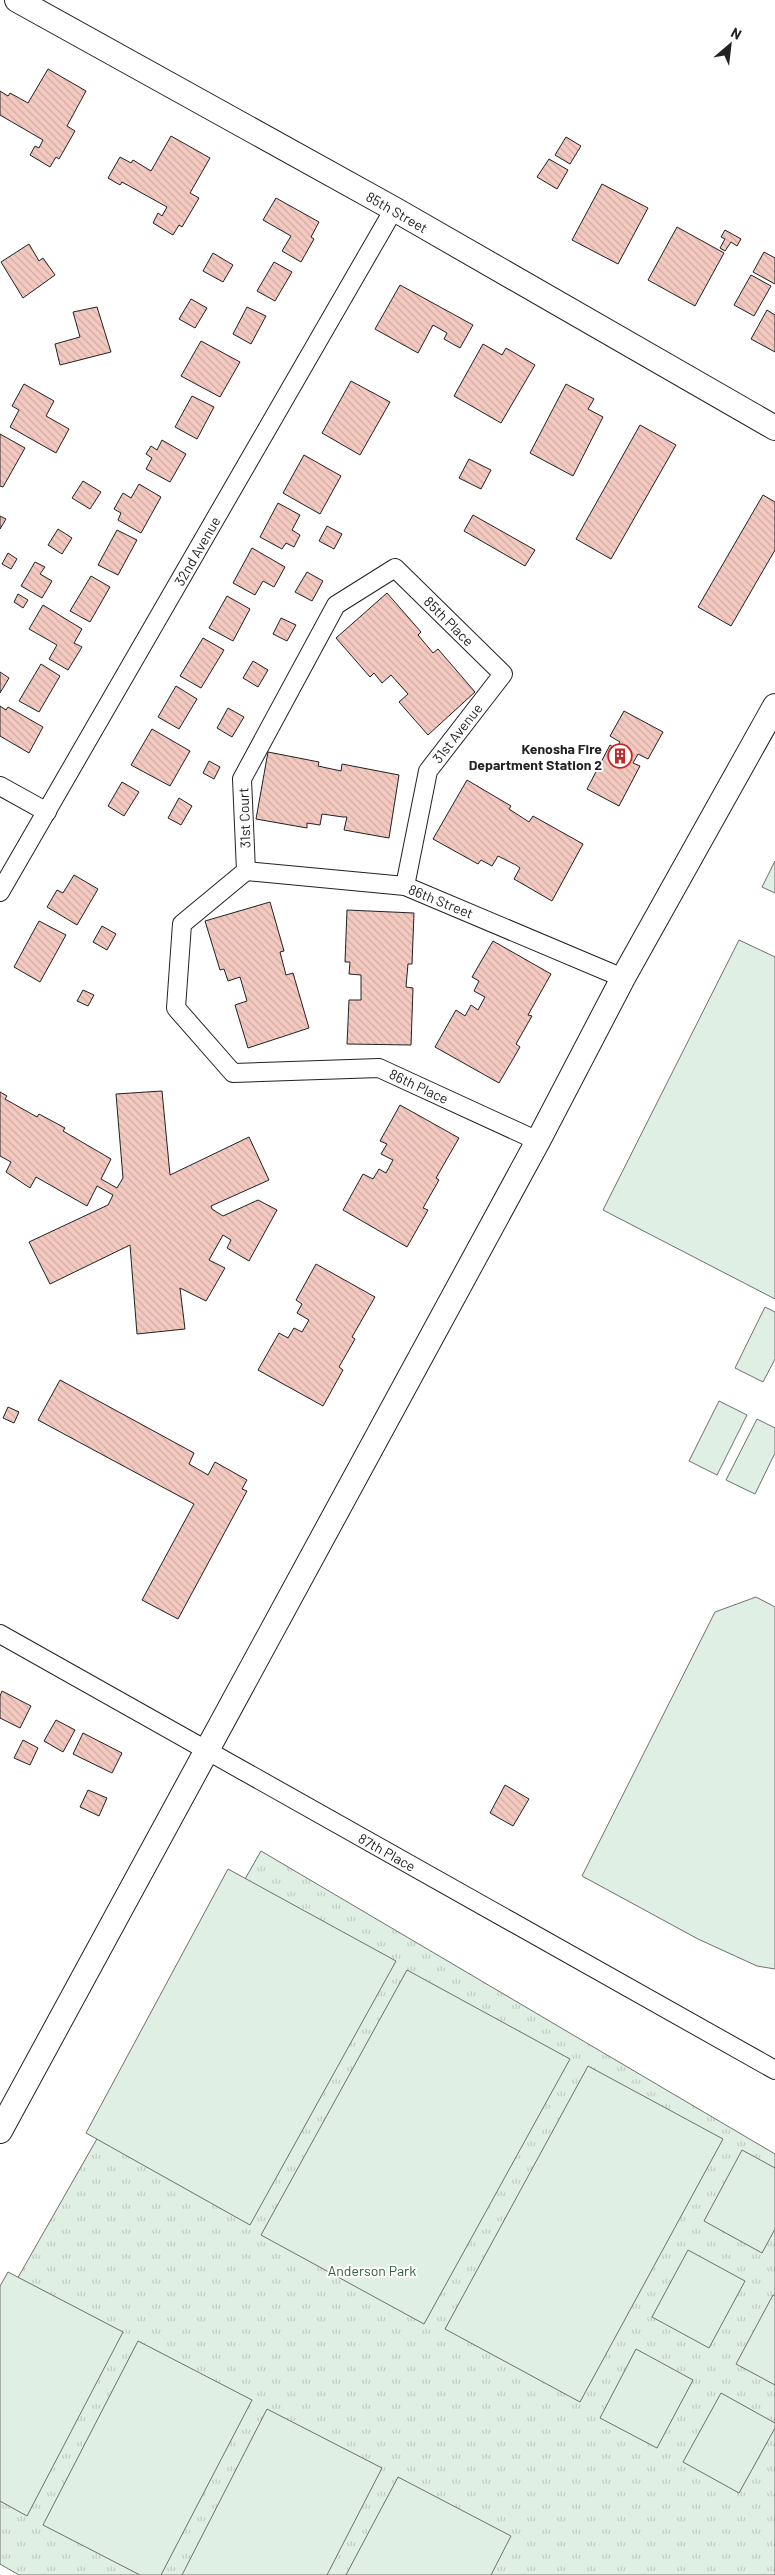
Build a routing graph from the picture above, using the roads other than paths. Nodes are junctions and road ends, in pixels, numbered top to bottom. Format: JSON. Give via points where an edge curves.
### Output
{"nodes":[{"id":1,"x":17,"y":0,"type":"edge"},
{"id":2,"x":394,"y":210,"type":"junction"},
{"id":3,"x":775,"y":428,"type":"edge"},
{"id":4,"x":395,"y":568,"type":"joint"},
{"id":5,"x":503,"y":674,"type":"joint"},
{"id":6,"x":775,"y":706,"type":"edge"},
{"id":7,"x":0,"y":786,"type":"edge"},
{"id":8,"x":47,"y":812,"type":"junction"},
{"id":9,"x":246,"y":871,"type":"junction"},
{"id":10,"x":405,"y":886,"type":"junction"},
{"id":11,"x":0,"y":892,"type":"edge"},
{"id":12,"x":624,"y":978,"type":"junction"},
{"id":13,"x":538,"y":1141,"type":"junction"},
{"id":14,"x":0,"y":1634,"type":"edge"},
{"id":15,"x":206,"y":1750,"type":"junction"},
{"id":16,"x":775,"y":2070,"type":"edge"},
{"id":17,"x":0,"y":2132,"type":"edge"}],
"edges":[{"from":1,"to":2,"type":"street","name":"85th Street"},
{"from":2,"to":3,"type":"street","name":"85th Street"},
{"from":2,"to":8,"type":"street","name":"32nd Avenue"},
{"from":4,"to":5,"type":"street","name":"85th Place"},
{"from":4,"to":9,"type":"street","name":"31st Court","via":[[336,606],[242,779]]},
{"from":5,"to":10,"type":"street","name":"31st Avenue","via":[[428,771]]},
{"from":6,"to":12,"type":"street"},
{"from":7,"to":8,"type":"street"},
{"from":8,"to":11,"type":"street","name":"32nd Avenue"},
{"from":9,"to":10,"type":"street","name":"86th Street"},
{"from":9,"to":13,"type":"street","name":"86th Place","via":[[182,924],[176,1008],[233,1073],[379,1068]]},
{"from":10,"to":12,"type":"street","name":"86th Street"},
{"from":12,"to":13,"type":"street"},
{"from":13,"to":15,"type":"street"},
{"from":14,"to":15,"type":"street","name":"87th Place"},
{"from":15,"to":16,"type":"street","name":"87th Place"},
{"from":15,"to":17,"type":"street"}]}
